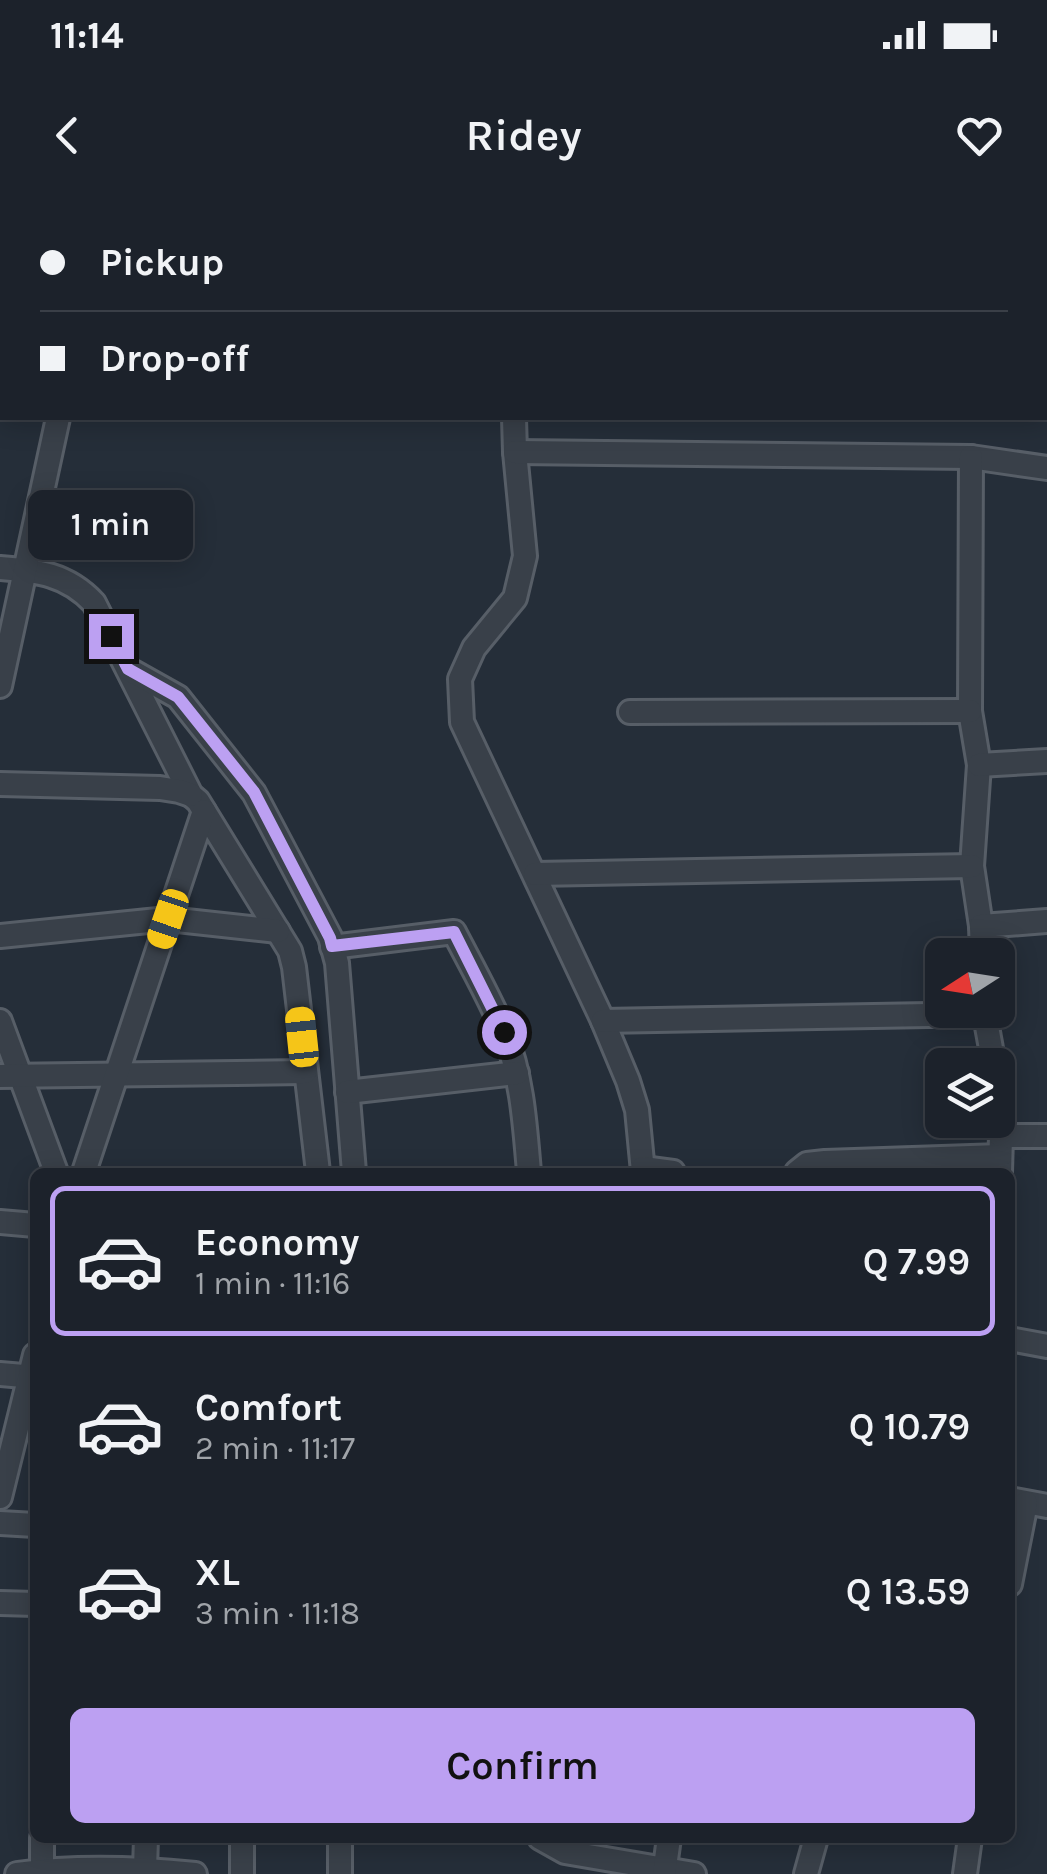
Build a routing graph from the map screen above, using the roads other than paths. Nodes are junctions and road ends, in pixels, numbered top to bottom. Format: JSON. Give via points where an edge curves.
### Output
{"nodes":[{"id":1,"x":58,"y":420,"type":"edge"},
{"id":2,"x":514,"y":420,"type":"edge"},
{"id":3,"x":515,"y":452,"type":"junction"},
{"id":4,"x":971,"y":457,"type":"junction"},
{"id":5,"x":1047,"y":468,"type":"edge"},
{"id":6,"x":0,"y":568,"type":"edge"},
{"id":7,"x":26,"y":570,"type":"junction"},
{"id":8,"x":128,"y":669,"type":"junction"},
{"id":9,"x":0,"y":686,"type":"edge"},
{"id":10,"x":970,"y":710,"type":"junction"},
{"id":11,"x":630,"y":712,"type":"dead end"},
{"id":12,"x":1047,"y":761,"type":"edge"},
{"id":13,"x":979,"y":765,"type":"junction"},
{"id":14,"x":0,"y":784,"type":"edge"},
{"id":15,"x":197,"y":803,"type":"junction"},
{"id":16,"x":972,"y":866,"type":"junction"},
{"id":17,"x":535,"y":874,"type":"junction"},
{"id":18,"x":168,"y":919,"type":"junction"},
{"id":19,"x":1047,"y":921,"type":"edge"},
{"id":20,"x":981,"y":926,"type":"junction"},
{"id":21,"x":278,"y":931,"type":"junction"},
{"id":22,"x":0,"y":936,"type":"edge"},
{"id":23,"x":981,"y":938,"type":"edge"},
{"id":24,"x":332,"y":946,"type":"junction"},
{"id":25,"x":925,"y":1013,"type":"edge"},
{"id":26,"x":0,"y":1021,"type":"edge"},
{"id":27,"x":603,"y":1021,"type":"junction"},
{"id":28,"x":6,"y":1072,"type":"edge"},
{"id":29,"x":305,"y":1072,"type":"junction"},
{"id":30,"x":517,"y":1074,"type":"junction"},
{"id":31,"x":116,"y":1076,"type":"junction"},
{"id":32,"x":347,"y":1092,"type":"junction"},
{"id":33,"x":1047,"y":1136,"type":"edge"},
{"id":34,"x":1000,"y":1155,"type":"edge"},
{"id":35,"x":41,"y":1168,"type":"edge"},
{"id":36,"x":54,"y":1168,"type":"edge"},
{"id":37,"x":85,"y":1168,"type":"edge"},
{"id":38,"x":317,"y":1168,"type":"edge"},
{"id":39,"x":354,"y":1168,"type":"edge"},
{"id":40,"x":529,"y":1168,"type":"edge"},
{"id":41,"x":643,"y":1168,"type":"edge"},
{"id":42,"x":802,"y":1168,"type":"edge"},
{"id":43,"x":0,"y":1222,"type":"edge"},
{"id":44,"x":30,"y":1224,"type":"edge"},
{"id":45,"x":1015,"y":1339,"type":"edge"},
{"id":46,"x":1047,"y":1346,"type":"edge"},
{"id":47,"x":30,"y":1369,"type":"edge"},
{"id":48,"x":0,"y":1374,"type":"edge"},
{"id":49,"x":30,"y":1381,"type":"edge"},
{"id":50,"x":0,"y":1497,"type":"edge"},
{"id":51,"x":1028,"y":1503,"type":"edge"},
{"id":52,"x":0,"y":1523,"type":"edge"},
{"id":53,"x":30,"y":1526,"type":"edge"},
{"id":54,"x":1015,"y":1562,"type":"edge"},
{"id":55,"x":0,"y":1603,"type":"edge"},
{"id":56,"x":30,"y":1604,"type":"edge"},
{"id":57,"x":42,"y":1843,"type":"edge"},
{"id":58,"x":146,"y":1843,"type":"edge"},
{"id":59,"x":242,"y":1843,"type":"edge"},
{"id":60,"x":340,"y":1843,"type":"edge"},
{"id":61,"x":668,"y":1843,"type":"edge"},
{"id":62,"x":815,"y":1843,"type":"edge"},
{"id":63,"x":969,"y":1843,"type":"edge"},
{"id":64,"x":566,"y":1854,"type":"edge"},
{"id":65,"x":144,"y":1868,"type":"junction"},
{"id":66,"x":42,"y":1871,"type":"junction"},
{"id":67,"x":664,"y":1871,"type":"edge"},
{"id":68,"x":17,"y":1874,"type":"edge"},
{"id":69,"x":194,"y":1874,"type":"edge"},
{"id":70,"x":242,"y":1874,"type":"edge"},
{"id":71,"x":340,"y":1874,"type":"edge"},
{"id":72,"x":694,"y":1874,"type":"edge"},
{"id":73,"x":806,"y":1874,"type":"edge"},
{"id":74,"x":965,"y":1874,"type":"edge"}],
"edges":[{"from":1,"to":7,"type":"street"},
{"from":2,"to":3,"type":"street"},
{"from":3,"to":4,"type":"street"},
{"from":3,"to":17,"type":"street","via":[[525,556],[515,598],[474,648],[460,680],[462,722]]},
{"from":4,"to":5,"type":"street"},
{"from":4,"to":10,"type":"street"},
{"from":6,"to":7,"type":"street"},
{"from":7,"to":8,"type":"street","via":[[63,579],[85,593]]},
{"from":7,"to":9,"type":"street"},
{"from":8,"to":15,"type":"street"},
{"from":8,"to":24,"type":"street","via":[[178,697],[254,792]]},
{"from":10,"to":11,"type":"street"},
{"from":10,"to":13,"type":"street"},
{"from":12,"to":13,"type":"street"},
{"from":13,"to":16,"type":"street"},
{"from":14,"to":15,"type":"street","via":[[160,788],[180,790]]},
{"from":15,"to":18,"type":"street"},
{"from":15,"to":21,"type":"street"},
{"from":16,"to":17,"type":"street"},
{"from":16,"to":20,"type":"street"},
{"from":17,"to":27,"type":"street"},
{"from":18,"to":21,"type":"street"},
{"from":18,"to":22,"type":"street"},
{"from":18,"to":31,"type":"street"},
{"from":19,"to":20,"type":"street"},
{"from":20,"to":23,"type":"street"},
{"from":21,"to":29,"type":"street","via":[[293,959]]},
{"from":24,"to":30,"type":"street","via":[[454,932],[504,1032]]},
{"from":24,"to":32,"type":"street"},
{"from":25,"to":27,"type":"street"},
{"from":26,"to":28,"type":"street"},
{"from":27,"to":41,"type":"street","via":[[638,1110]]},
{"from":28,"to":31,"type":"street"},
{"from":28,"to":35,"type":"street"},
{"from":28,"to":36,"type":"street"},
{"from":29,"to":31,"type":"street"},
{"from":29,"to":38,"type":"street"},
{"from":30,"to":32,"type":"street"},
{"from":30,"to":40,"type":"street"},
{"from":31,"to":37,"type":"street"},
{"from":32,"to":39,"type":"street"},
{"from":33,"to":34,"type":"street"},
{"from":34,"to":42,"type":"street"},
{"from":43,"to":44,"type":"street"},
{"from":45,"to":46,"type":"street"},
{"from":47,"to":48,"type":"street"},
{"from":49,"to":50,"type":"street"},
{"from":51,"to":54,"type":"street"},
{"from":52,"to":53,"type":"street"},
{"from":55,"to":56,"type":"street"},
{"from":57,"to":66,"type":"street"},
{"from":58,"to":65,"type":"street"},
{"from":59,"to":70,"type":"street"},
{"from":60,"to":71,"type":"street"},
{"from":61,"to":67,"type":"street"},
{"from":62,"to":73,"type":"street"},
{"from":63,"to":74,"type":"street"},
{"from":64,"to":67,"type":"street"},
{"from":65,"to":66,"type":"street"},
{"from":65,"to":69,"type":"street"},
{"from":66,"to":68,"type":"street"},
{"from":67,"to":72,"type":"street"}]}
